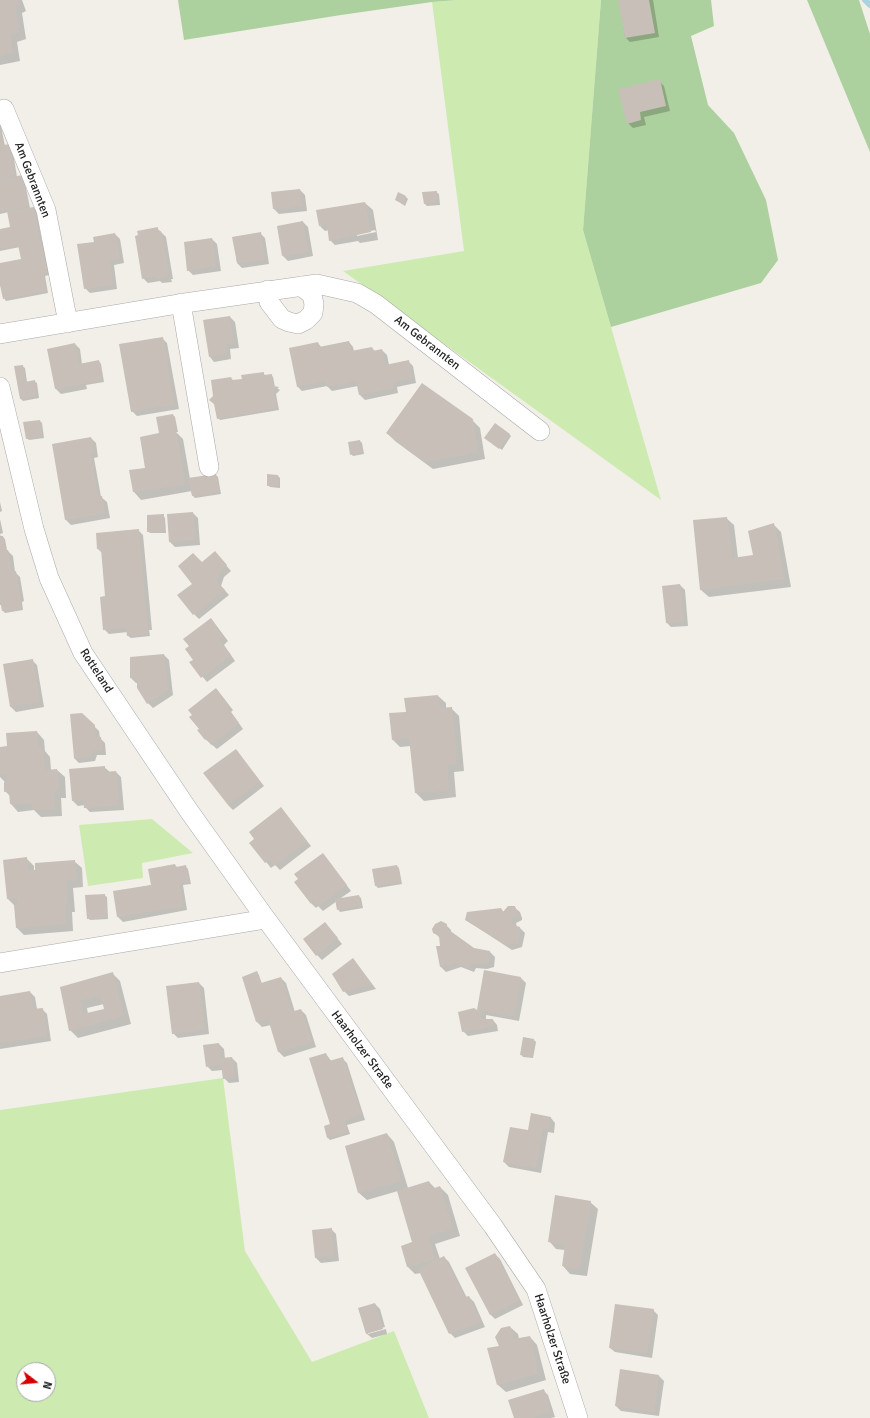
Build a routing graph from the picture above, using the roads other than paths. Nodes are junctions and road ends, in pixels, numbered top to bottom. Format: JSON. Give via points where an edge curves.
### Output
{"nodes":[{"id":1,"x":4,"y":109,"type":"dead end"},
{"id":2,"x":301,"y":286,"type":"junction"},
{"id":3,"x":268,"y":290,"type":"junction"},
{"id":4,"x":181,"y":303,"type":"junction"},
{"id":5,"x":68,"y":323,"type":"junction"},
{"id":6,"x":0,"y":334,"type":"edge"},
{"id":7,"x":0,"y":387,"type":"edge"},
{"id":8,"x":540,"y":431,"type":"dead end"},
{"id":9,"x":210,"y":467,"type":"dead end"},
{"id":10,"x":266,"y":919,"type":"junction"},
{"id":11,"x":0,"y":963,"type":"edge"},
{"id":12,"x":578,"y":1418,"type":"edge"}],
"edges":[{"from":1,"to":5,"type":"street","name":"Am Gebrannten","via":[[46,210]]},
{"from":2,"to":3,"type":"street","name":"Am Gebrannten"},
{"from":2,"to":3,"type":"street","via":[[312,295],[314,304],[313,313],[298,324],[282,319],[269,302]]},
{"from":2,"to":8,"type":"street","name":"Am Gebrannten","via":[[317,284],[357,293],[376,304]]},
{"from":3,"to":4,"type":"street","name":"Am Gebrannten"},
{"from":4,"to":5,"type":"street","name":"Am Gebrannten"},
{"from":4,"to":9,"type":"street"},
{"from":5,"to":6,"type":"street","name":"Am Gebrannten"},
{"from":7,"to":10,"type":"street","name":"Rotteland","via":[[34,529],[49,578],[83,653]]},
{"from":10,"to":11,"type":"street"},
{"from":10,"to":12,"type":"street","name":"Haarholzer Straße","via":[[493,1226],[536,1290]]}]}
